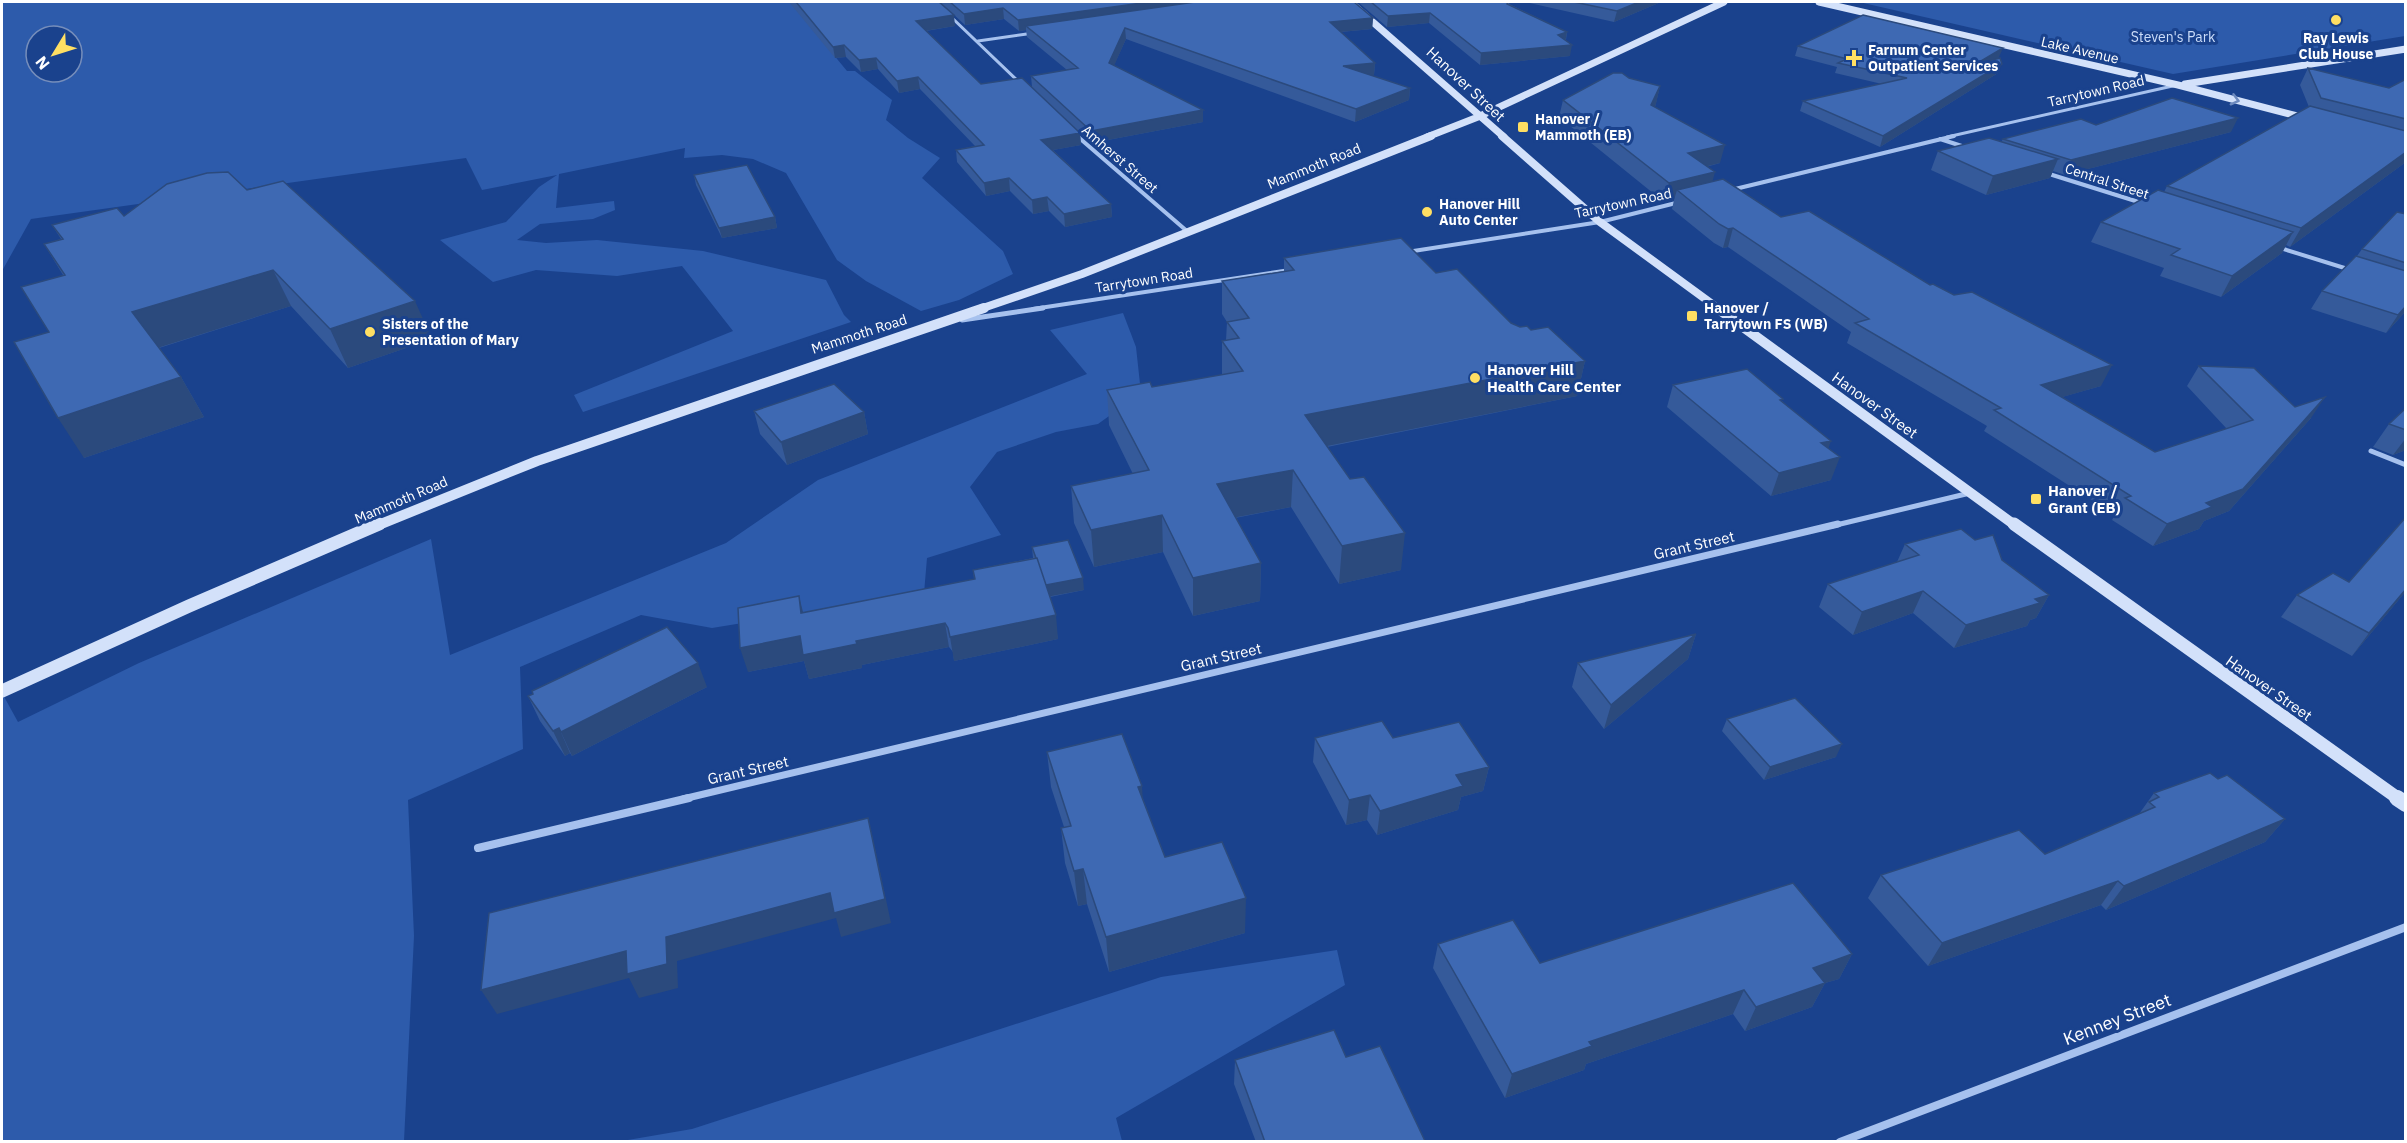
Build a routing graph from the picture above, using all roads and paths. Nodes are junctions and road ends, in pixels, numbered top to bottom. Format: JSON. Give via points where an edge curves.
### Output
{"nodes":[{"id":1,"x":1350,"y":2,"type":"edge"},
{"id":2,"x":1724,"y":2,"type":"edge"},
{"id":3,"x":1819,"y":2,"type":"edge"},
{"id":4,"x":943,"y":9,"type":"edge"},
{"id":5,"x":1037,"y":32,"type":"edge"},
{"id":6,"x":978,"y":41,"type":"junction"},
{"id":7,"x":2406,"y":49,"type":"edge"},
{"id":8,"x":2178,"y":85,"type":"junction"},
{"id":9,"x":1028,"y":91,"type":"edge"},
{"id":10,"x":1478,"y":117,"type":"junction"},
{"id":11,"x":2313,"y":120,"type":"edge"},
{"id":12,"x":1072,"y":131,"type":"edge"},
{"id":13,"x":1939,"y":139,"type":"junction"},
{"id":14,"x":1973,"y":150,"type":"edge"},
{"id":15,"x":2042,"y":171,"type":"edge"},
{"id":16,"x":1727,"y":191,"type":"edge"},
{"id":17,"x":1681,"y":202,"type":"edge"},
{"id":18,"x":2155,"y":208,"type":"edge"},
{"id":19,"x":1600,"y":222,"type":"junction"},
{"id":20,"x":1188,"y":232,"type":"junction"},
{"id":21,"x":2269,"y":244,"type":"edge"},
{"id":22,"x":1400,"y":253,"type":"edge"},
{"id":23,"x":1298,"y":268,"type":"edge"},
{"id":24,"x":2360,"y":273,"type":"edge"},
{"id":25,"x":944,"y":322,"type":"junction"},
{"id":26,"x":2371,"y":451,"type":"dead end"},
{"id":27,"x":2406,"y":465,"type":"edge"},
{"id":28,"x":1970,"y":494,"type":"junction"},
{"id":29,"x":2,"y":691,"type":"edge"},
{"id":30,"x":2406,"y":804,"type":"edge"},
{"id":31,"x":478,"y":848,"type":"dead end"},
{"id":32,"x":2406,"y":927,"type":"edge"},
{"id":33,"x":1840,"y":1142,"type":"edge"}],
"edges":[{"from":1,"to":10,"type":"main road","name":"Hanover Street"},
{"from":2,"to":10,"type":"main road","name":"Mammoth Road"},
{"from":3,"to":8,"type":"main road","name":"Lake Avenue"},
{"from":4,"to":6,"type":"street"},
{"from":5,"to":6,"type":"street"},
{"from":6,"to":9,"type":"street"},
{"from":7,"to":8,"type":"main road","name":"Tarrytown Road"},
{"from":8,"to":11,"type":"main road","name":"Lake Avenue","one_way":true},
{"from":8,"to":13,"type":"street","name":"Tarrytown Road"},
{"from":10,"to":19,"type":"main road","name":"Hanover Street"},
{"from":10,"to":20,"type":"main road","name":"Mammoth Road"},
{"from":12,"to":20,"type":"street","name":"Amherst Street"},
{"from":13,"to":14,"type":"street"},
{"from":13,"to":16,"type":"street","name":"Tarrytown Road"},
{"from":15,"to":18,"type":"street","name":"Central Street"},
{"from":17,"to":19,"type":"street","name":"Tarrytown Road"},
{"from":19,"to":22,"type":"street","name":"Tarrytown Road"},
{"from":19,"to":28,"type":"main road","name":"Hanover Street"},
{"from":20,"to":25,"type":"main road","name":"Mammoth Road"},
{"from":21,"to":24,"type":"street"},
{"from":23,"to":25,"type":"street","name":"Tarrytown Road"},
{"from":25,"to":29,"type":"main road","name":"Mammoth Road","via":[[537,460],[189,606]]},
{"from":26,"to":27,"type":"street"},
{"from":28,"to":30,"type":"main road","name":"Hanover Street"},
{"from":28,"to":31,"type":"street","name":"Grant Street"},
{"from":32,"to":33,"type":"street","name":"Kenney Street"}]}
